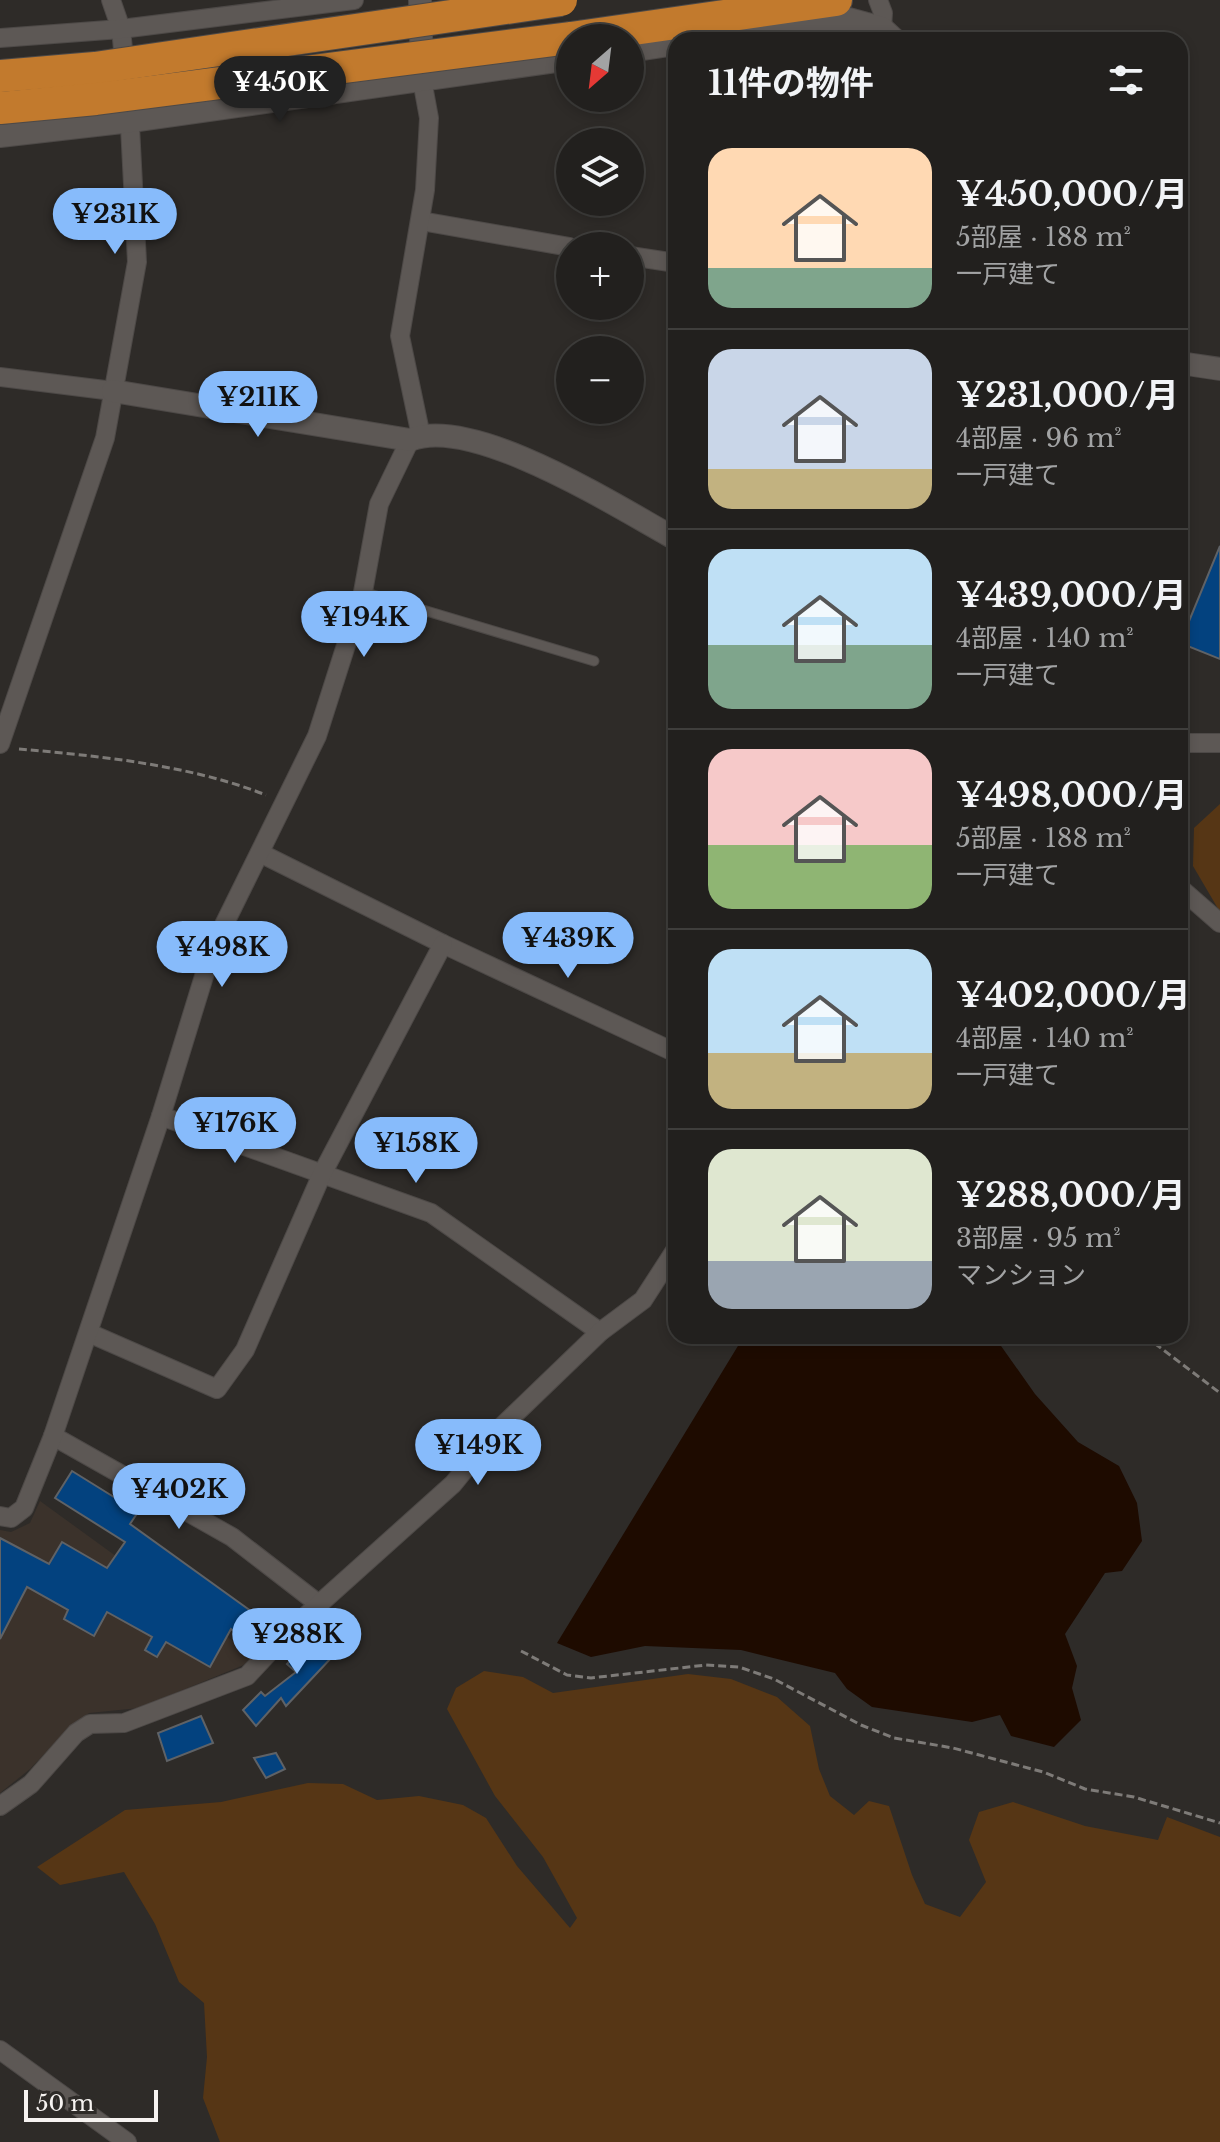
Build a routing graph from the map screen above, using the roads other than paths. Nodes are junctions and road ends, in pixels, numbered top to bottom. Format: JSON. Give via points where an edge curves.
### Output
{"nodes":[{"id":1,"x":111,"y":0,"type":"edge"},
{"id":2,"x":354,"y":0,"type":"edge"},
{"id":3,"x":420,"y":0,"type":"edge"},
{"id":4,"x":561,"y":0,"type":"edge"},
{"id":5,"x":836,"y":0,"type":"edge"},
{"id":6,"x":878,"y":0,"type":"edge"},
{"id":7,"x":644,"y":27,"type":"edge"},
{"id":8,"x":121,"y":29,"type":"junction"},
{"id":9,"x":759,"y":32,"type":"edge"},
{"id":10,"x":884,"y":32,"type":"edge"},
{"id":11,"x":888,"y":32,"type":"edge"},
{"id":12,"x":0,"y":38,"type":"edge"},
{"id":13,"x":556,"y":40,"type":"edge"},
{"id":14,"x":668,"y":45,"type":"edge"},
{"id":15,"x":644,"y":49,"type":"edge"},
{"id":16,"x":556,"y":61,"type":"edge"},
{"id":17,"x":0,"y":76,"type":"edge"},
{"id":18,"x":422,"y":80,"type":"junction"},
{"id":19,"x":0,"y":108,"type":"edge"},
{"id":20,"x":131,"y":121,"type":"junction"},
{"id":21,"x":0,"y":136,"type":"edge"},
{"id":22,"x":421,"y":221,"type":"junction"},
{"id":23,"x":556,"y":245,"type":"edge"},
{"id":24,"x":644,"y":258,"type":"edge"},
{"id":25,"x":668,"y":262,"type":"edge"},
{"id":26,"x":1188,"y":364,"type":"edge"},
{"id":27,"x":1220,"y":369,"type":"edge"},
{"id":28,"x":0,"y":377,"type":"edge"},
{"id":29,"x":113,"y":391,"type":"junction"},
{"id":30,"x":416,"y":438,"type":"junction"},
{"id":31,"x":668,"y":535,"type":"edge"},
{"id":32,"x":363,"y":592,"type":"junction"},
{"id":33,"x":594,"y":661,"type":"dead end"},
{"id":34,"x":1188,"y":743,"type":"edge"},
{"id":35,"x":1220,"y":743,"type":"edge"},
{"id":36,"x":6,"y":746,"type":"edge"},
{"id":37,"x":260,"y":853,"type":"junction"},
{"id":38,"x":1188,"y":895,"type":"edge"},
{"id":39,"x":1220,"y":923,"type":"edge"},
{"id":40,"x":443,"y":944,"type":"junction"},
{"id":41,"x":668,"y":1049,"type":"edge"},
{"id":42,"x":161,"y":1116,"type":"junction"},
{"id":43,"x":322,"y":1174,"type":"junction"},
{"id":44,"x":668,"y":1261,"type":"edge"},
{"id":45,"x":600,"y":1332,"type":"junction"},
{"id":46,"x":89,"y":1333,"type":"junction"},
{"id":47,"x":53,"y":1436,"type":"junction"},
{"id":48,"x":0,"y":1516,"type":"edge"},
{"id":49,"x":320,"y":1605,"type":"junction"},
{"id":50,"x":0,"y":1806,"type":"edge"},
{"id":51,"x":0,"y":2050,"type":"edge"},
{"id":52,"x":127,"y":2142,"type":"edge"}],
"edges":[{"from":1,"to":8,"type":"street"},
{"from":2,"to":8,"type":"street"},
{"from":3,"to":18,"type":"street"},
{"from":4,"to":17,"type":"highway","bridge":true,"via":[[95,68]]},
{"from":5,"to":7,"type":"highway"},
{"from":6,"to":11,"type":"street"},
{"from":8,"to":12,"type":"street"},
{"from":8,"to":20,"type":"street"},
{"from":9,"to":10,"type":"street","via":[[849,19]]},
{"from":13,"to":19,"type":"highway","bridge":true},
{"from":14,"to":15,"type":"street"},
{"from":16,"to":18,"type":"street"},
{"from":18,"to":20,"type":"street"},
{"from":18,"to":22,"type":"street","via":[[429,118]]},
{"from":20,"to":21,"type":"street"},
{"from":20,"to":29,"type":"street","via":[[137,262]]},
{"from":22,"to":23,"type":"street"},
{"from":22,"to":30,"type":"street","via":[[400,336]]},
{"from":24,"to":25,"type":"street"},
{"from":26,"to":27,"type":"street"},
{"from":28,"to":29,"type":"street"},
{"from":29,"to":30,"type":"street"},
{"from":29,"to":36,"type":"street","via":[[105,438]]},
{"from":30,"to":31,"type":"street","via":[[486,443],[545,468]]},
{"from":30,"to":32,"type":"street","via":[[379,504]]},
{"from":32,"to":33,"type":"lane"},
{"from":32,"to":37,"type":"street","via":[[317,736]]},
{"from":34,"to":35,"type":"street"},
{"from":37,"to":40,"type":"street"},
{"from":37,"to":42,"type":"street","via":[[213,947]]},
{"from":38,"to":39,"type":"street"},
{"from":40,"to":41,"type":"street"},
{"from":40,"to":43,"type":"street"},
{"from":42,"to":43,"type":"street"},
{"from":42,"to":46,"type":"street"},
{"from":43,"to":45,"type":"street","via":[[431,1213]]},
{"from":43,"to":46,"type":"street","via":[[245,1350],[217,1389]]},
{"from":44,"to":45,"type":"street","via":[[643,1300]]},
{"from":45,"to":49,"type":"street","via":[[492,1436],[453,1484]]},
{"from":46,"to":47,"type":"street"},
{"from":47,"to":48,"type":"street","via":[[24,1508],[11,1518]]},
{"from":47,"to":49,"type":"street","via":[[232,1537]]},
{"from":49,"to":50,"type":"street","via":[[247,1676],[124,1723],[83,1728],[31,1784]]},
{"from":51,"to":52,"type":"street"}]}
